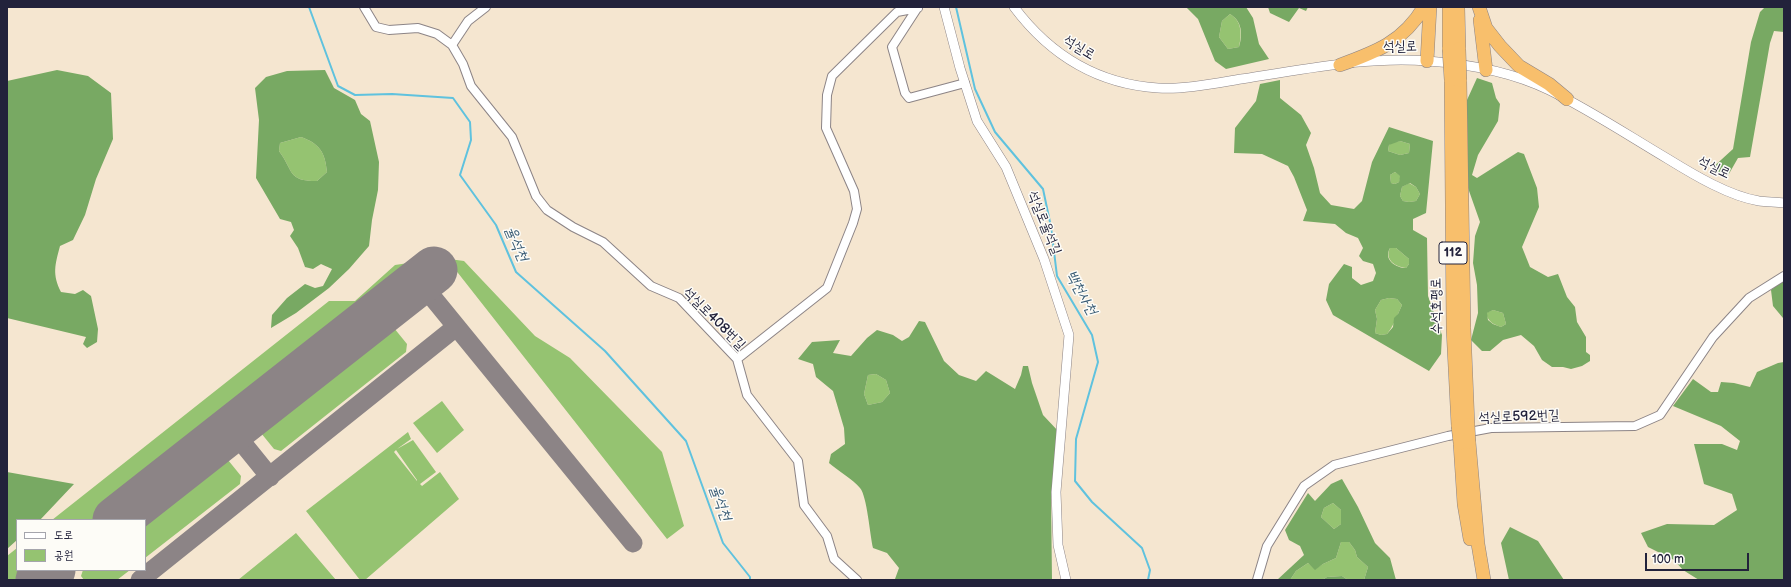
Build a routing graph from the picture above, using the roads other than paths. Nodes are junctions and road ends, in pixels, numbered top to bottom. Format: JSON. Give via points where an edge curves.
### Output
{"nodes":[{"id":1,"x":364,"y":7,"type":"edge"},
{"id":2,"x":486,"y":7,"type":"edge"},
{"id":3,"x":944,"y":7,"type":"edge"},
{"id":4,"x":1014,"y":7,"type":"edge"},
{"id":5,"x":1424,"y":7,"type":"edge"},
{"id":6,"x":1430,"y":7,"type":"edge"},
{"id":7,"x":1449,"y":7,"type":"edge"},
{"id":8,"x":1458,"y":7,"type":"edge"},
{"id":9,"x":1479,"y":7,"type":"edge"},
{"id":10,"x":918,"y":8,"type":"edge"},
{"id":11,"x":452,"y":45,"type":"junction"},
{"id":12,"x":1454,"y":49,"type":"junction"},
{"id":13,"x":1427,"y":61,"type":"junction"},
{"id":14,"x":1340,"y":65,"type":"junction"},
{"id":15,"x":1486,"y":70,"type":"junction"},
{"id":16,"x":965,"y":82,"type":"junction"},
{"id":17,"x":1567,"y":99,"type":"junction"},
{"id":18,"x":1784,"y":203,"type":"edge"},
{"id":19,"x":1784,"y":276,"type":"edge"},
{"id":20,"x":737,"y":359,"type":"junction"},
{"id":21,"x":1464,"y":443,"type":"junction"},
{"id":22,"x":857,"y":580,"type":"edge"},
{"id":23,"x":1066,"y":580,"type":"edge"},
{"id":24,"x":1257,"y":580,"type":"edge"},
{"id":25,"x":1476,"y":580,"type":"edge"},
{"id":26,"x":1484,"y":580,"type":"edge"}],
"edges":[{"from":1,"to":11,"type":"street","name":"석실로408번길","via":[[376,27],[389,30],[418,28],[437,34]]},
{"from":2,"to":11,"type":"street","via":[[468,21]]},
{"from":3,"to":16,"type":"street","name":"석실로율석길"},
{"from":4,"to":14,"type":"street","name":"석실로","via":[[1045,42],[1067,59],[1082,68],[1119,82],[1159,88],[1209,84]]},
{"from":5,"to":14,"type":"highway","via":[[1417,19],[1396,39],[1384,47]]},
{"from":6,"to":13,"type":"highway"},
{"from":7,"to":12,"type":"highway","name":"수석호평로","number":"112"},
{"from":8,"to":12,"type":"highway","name":"수석호평로","number":"112"},
{"from":9,"to":15,"type":"highway"},
{"from":9,"to":17,"type":"highway","via":[[1486,28],[1519,66],[1549,84]]},
{"from":10,"to":16,"type":"street","via":[[892,47],[905,93],[909,98]]},
{"from":10,"to":20,"type":"street","via":[[897,12],[832,76],[827,95],[826,128],[854,191],[857,209],[827,288]]},
{"from":11,"to":20,"type":"street","name":"석실로408번길","via":[[471,86],[512,137],[536,196],[547,210],[573,227],[604,242],[651,286],[679,298]]},
{"from":12,"to":21,"type":"highway","name":"수석호평로","number":"112","bridge":true,"via":[[1453,329]]},
{"from":13,"to":14,"type":"street","name":"석실로","via":[[1397,60]]},
{"from":13,"to":15,"type":"street","name":"석실로"},
{"from":15,"to":17,"type":"street","name":"석실로","via":[[1528,82]]},
{"from":16,"to":23,"type":"street","name":"석실로율석길","via":[[977,121],[1006,167],[1044,259],[1069,335],[1056,492],[1058,545]]},
{"from":17,"to":18,"type":"street","name":"석실로","via":[[1719,187],[1758,201]]},
{"from":19,"to":24,"type":"street","name":"석실로592번길","via":[[1749,298],[1713,337],[1660,415],[1635,426],[1491,428],[1448,436],[1334,465],[1304,486],[1267,546]]},
{"from":20,"to":22,"type":"street","name":"석실로408번길","via":[[747,395],[798,461],[804,505],[827,536],[834,559]]},
{"from":21,"to":25,"type":"highway","name":"수석호평로","number":"112","via":[[1464,504]]},
{"from":21,"to":26,"type":"highway","name":"수석호평로","number":"112"}]}
